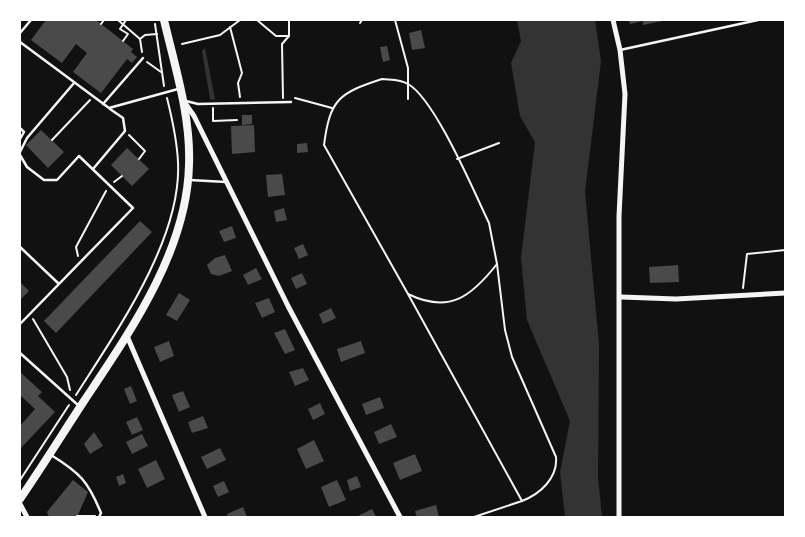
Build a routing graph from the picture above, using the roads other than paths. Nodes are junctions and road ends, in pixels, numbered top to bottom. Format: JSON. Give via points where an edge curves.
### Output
{"nodes":[{"id":1,"x":32,"y":20,"type":"edge"},
{"id":2,"x":164,"y":20,"type":"edge"},
{"id":3,"x":614,"y":20,"type":"edge"},
{"id":4,"x":758,"y":20,"type":"edge"},
{"id":5,"x":20,"y":33,"type":"edge"},
{"id":6,"x":20,"y":42,"type":"edge"},
{"id":7,"x":620,"y":50,"type":"junction"},
{"id":8,"x":144,"y":59,"type":"road end"},
{"id":9,"x":74,"y":83,"type":"junction"},
{"id":10,"x":180,"y":88,"type":"junction"},
{"id":11,"x":182,"y":99,"type":"junction"},
{"id":12,"x":291,"y":102,"type":"dead end"},
{"id":13,"x":103,"y":104,"type":"junction"},
{"id":14,"x":109,"y":108,"type":"junction"},
{"id":15,"x":20,"y":128,"type":"edge"},
{"id":16,"x":20,"y":139,"type":"edge"},
{"id":17,"x":20,"y":154,"type":"edge"},
{"id":18,"x":93,"y":169,"type":"junction"},
{"id":19,"x":189,"y":180,"type":"junction"},
{"id":20,"x":226,"y":182,"type":"junction"},
{"id":21,"x":20,"y":247,"type":"edge"},
{"id":22,"x":58,"y":283,"type":"junction"},
{"id":23,"x":785,"y":293,"type":"edge"},
{"id":24,"x":621,"y":297,"type":"junction"},
{"id":25,"x":20,"y":324,"type":"edge"},
{"id":26,"x":127,"y":336,"type":"junction"},
{"id":27,"x":20,"y":353,"type":"edge"},
{"id":28,"x":80,"y":407,"type":"junction"},
{"id":29,"x":50,"y":454,"type":"junction"},
{"id":30,"x":20,"y":499,"type":"edge"},
{"id":31,"x":20,"y":504,"type":"edge"},
{"id":32,"x":26,"y":517,"type":"edge"},
{"id":33,"x":99,"y":517,"type":"edge"},
{"id":34,"x":206,"y":517,"type":"edge"},
{"id":35,"x":400,"y":517,"type":"edge"},
{"id":36,"x":619,"y":517,"type":"edge"}],
"edges":[{"from":1,"to":5,"type":"lane"},
{"from":2,"to":10,"type":"main road"},
{"from":3,"to":7,"type":"street"},
{"from":4,"to":7,"type":"lane"},
{"from":6,"to":9,"type":"lane"},
{"from":7,"to":24,"type":"street","via":[[625,94],[619,216]]},
{"from":8,"to":13,"type":"lane"},
{"from":9,"to":13,"type":"lane"},
{"from":9,"to":17,"type":"lane","via":[[27,138]]},
{"from":10,"to":11,"type":"main road"},
{"from":10,"to":14,"type":"lane"},
{"from":11,"to":12,"type":"lane","via":[[198,104]]},
{"from":11,"to":19,"type":"main road"},
{"from":11,"to":20,"type":"street","via":[[194,116]]},
{"from":13,"to":14,"type":"lane"},
{"from":14,"to":18,"type":"lane","via":[[123,118],[124,131]]},
{"from":15,"to":16,"type":"lane","via":[[24,132]]},
{"from":17,"to":18,"type":"lane","via":[[27,167],[44,180],[58,180],[79,156]]},
{"from":18,"to":22,"type":"lane","via":[[133,208]]},
{"from":19,"to":20,"type":"lane"},
{"from":19,"to":26,"type":"main road","via":[[159,280]]},
{"from":20,"to":35,"type":"street"},
{"from":21,"to":22,"type":"lane"},
{"from":22,"to":25,"type":"lane"},
{"from":23,"to":24,"type":"street","via":[[676,299]]},
{"from":24,"to":36,"type":"street"},
{"from":26,"to":28,"type":"main road"},
{"from":26,"to":34,"type":"street"},
{"from":27,"to":28,"type":"lane"},
{"from":28,"to":29,"type":"main road"},
{"from":29,"to":30,"type":"main road"},
{"from":29,"to":33,"type":"lane","via":[[83,478],[101,513]]},
{"from":31,"to":32,"type":"street"}]}
